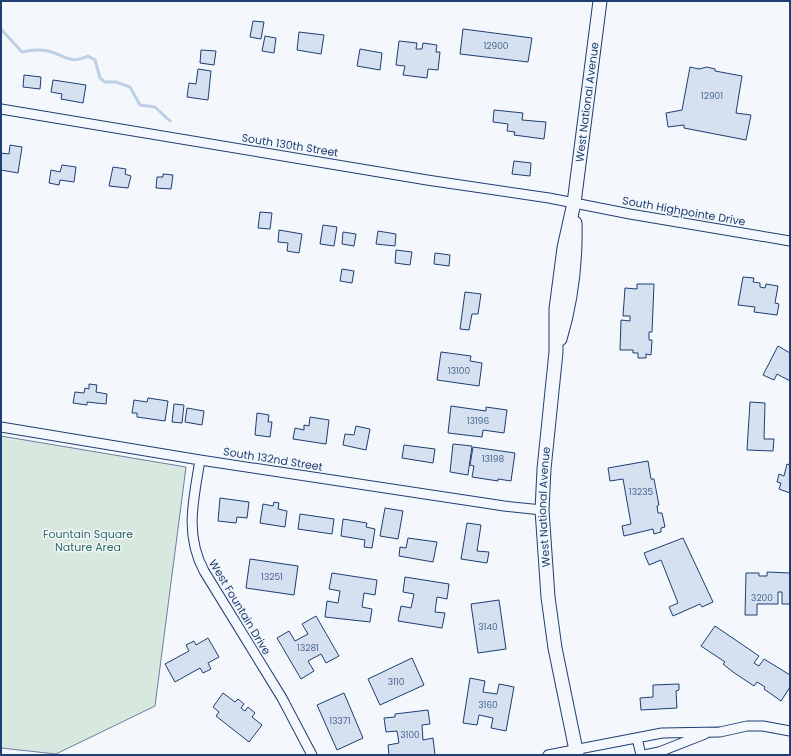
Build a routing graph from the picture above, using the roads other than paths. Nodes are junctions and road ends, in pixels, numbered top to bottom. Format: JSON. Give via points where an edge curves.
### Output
{"nodes":[{"id":1,"x":600,"y":1,"type":"edge"},
{"id":2,"x":1,"y":109,"type":"edge"},
{"id":3,"x":574,"y":203,"type":"junction"},
{"id":4,"x":790,"y":241,"type":"edge"},
{"id":5,"x":1,"y":427,"type":"edge"},
{"id":6,"x":200,"y":460,"type":"junction"},
{"id":7,"x":542,"y":510,"type":"junction"},
{"id":8,"x":790,"y":731,"type":"edge"},
{"id":9,"x":708,"y":733,"type":"junction"},
{"id":10,"x":637,"y":738,"type":"junction"},
{"id":11,"x":576,"y":752,"type":"edge"},
{"id":12,"x":312,"y":755,"type":"edge"},
{"id":13,"x":548,"y":755,"type":"edge"},
{"id":14,"x":641,"y":755,"type":"edge"},
{"id":15,"x":644,"y":755,"type":"edge"}],
"edges":[{"from":1,"to":3,"type":"main road","name":"West National Avenue"},
{"from":2,"to":3,"type":"street","name":"South 130th Street"},
{"from":3,"to":4,"type":"street","name":"South Highpointe Drive"},
{"from":3,"to":7,"type":"main road","name":"West National Avenue","via":[[576,251],[573,281],[569,310],[556,352]]},
{"from":5,"to":6,"type":"street","name":"South 132nd Street"},
{"from":6,"to":7,"type":"street","name":"South 132nd Street"},
{"from":6,"to":12,"type":"street","name":"West Fountain Drive","via":[[191,516],[191,535],[195,551],[204,571],[286,706]]},
{"from":7,"to":11,"type":"main road","name":"West National Avenue","via":[[548,597]]},
{"from":8,"to":9,"type":"street","via":[[747,726]]},
{"from":9,"to":10,"type":"street","via":[[678,732]]},
{"from":9,"to":15,"type":"street"},
{"from":10,"to":11,"type":"street"},
{"from":10,"to":14,"type":"street"},
{"from":11,"to":13,"type":"street"}]}
